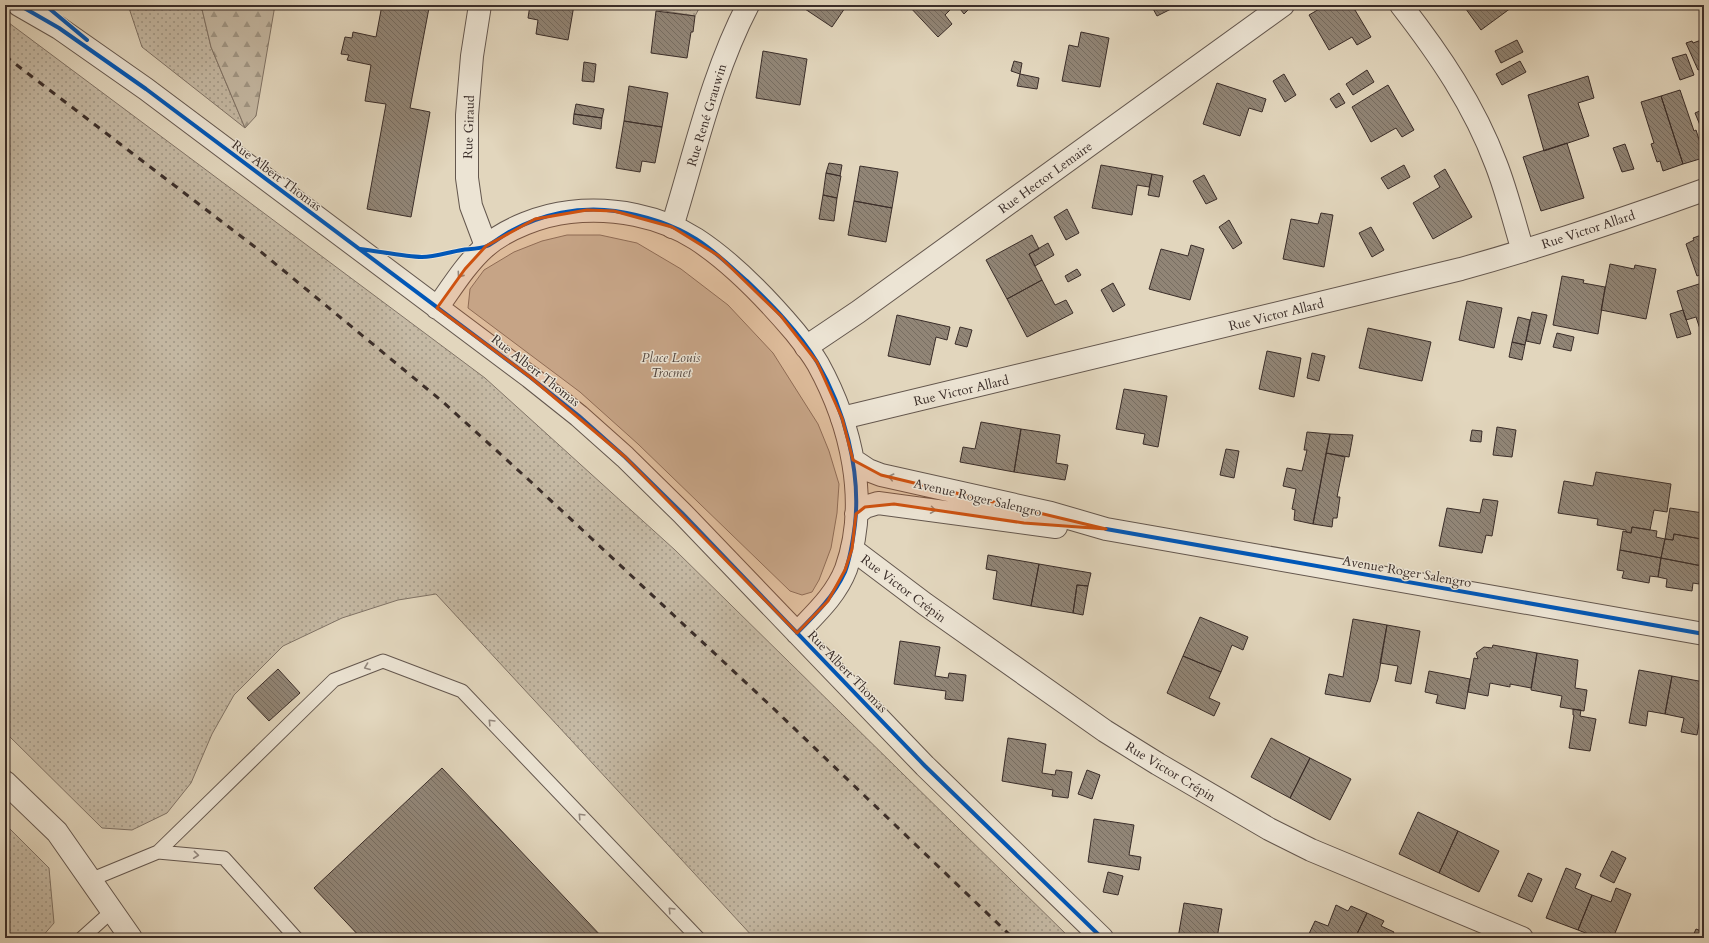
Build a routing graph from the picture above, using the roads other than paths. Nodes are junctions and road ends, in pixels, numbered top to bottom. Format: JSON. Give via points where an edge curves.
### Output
{"nodes":[{"id":1,"x":19,"y":5,"type":"edge"},
{"id":2,"x":45,"y":5,"type":"edge"},
{"id":3,"x":480,"y":5,"type":"edge"},
{"id":4,"x":748,"y":5,"type":"edge"},
{"id":5,"x":1283,"y":5,"type":"edge"},
{"id":6,"x":1401,"y":5,"type":"edge"},
{"id":7,"x":146,"y":89,"type":"junction"},
{"id":8,"x":1704,"y":190,"type":"edge"},
{"id":9,"x":672,"y":227,"type":"junction"},
{"id":10,"x":486,"y":246,"type":"junction"},
{"id":11,"x":1523,"y":251,"type":"junction"},
{"id":12,"x":437,"y":308,"type":"junction"},
{"id":13,"x":806,"y":347,"type":"junction"},
{"id":14,"x":842,"y":418,"type":"junction"},
{"id":15,"x":853,"y":460,"type":"junction"},
{"id":16,"x":856,"y":514,"type":"junction"},
{"id":17,"x":1106,"y":529,"type":"junction"},
{"id":18,"x":852,"y":549,"type":"junction"},
{"id":19,"x":797,"y":633,"type":"junction"},
{"id":20,"x":1704,"y":634,"type":"edge"},
{"id":21,"x":5,"y":782,"type":"edge"},
{"id":22,"x":158,"y":852,"type":"junction"},
{"id":23,"x":90,"y":880,"type":"junction"},
{"id":24,"x":112,"y":911,"type":"junction"},
{"id":25,"x":82,"y":938,"type":"edge"},
{"id":26,"x":131,"y":938,"type":"edge"},
{"id":27,"x":296,"y":938,"type":"edge"},
{"id":28,"x":698,"y":938,"type":"edge"},
{"id":29,"x":1102,"y":938,"type":"edge"},
{"id":30,"x":1522,"y":938,"type":"edge"}],
"edges":[{"from":1,"to":7,"type":"street","name":"Rue Albert Thomas","via":[[59,28]]},
{"from":2,"to":7,"type":"street","name":"Rue Albert Thomas"},
{"from":3,"to":10,"type":"street","name":"Rue Giraud","via":[[467,115],[466,178],[471,206]]},
{"from":4,"to":9,"type":"street","name":"Rue René Grauwin","via":[[718,75]]},
{"from":5,"to":13,"type":"street","name":"Rue Hector Lemaire"},
{"from":6,"to":11,"type":"street","via":[[1444,62],[1474,115],[1496,164]]},
{"from":7,"to":12,"type":"street","name":"Rue Albert Thomas"},
{"from":8,"to":11,"type":"street","name":"Rue Victor Allard"},
{"from":9,"to":10,"type":"street","via":[[644,217],[614,211],[586,210],[535,219]]},
{"from":9,"to":13,"type":"street","via":[[696,239],[719,256],[776,311]]},
{"from":10,"to":12,"type":"street","one_way":true,"via":[[465,269]]},
{"from":11,"to":14,"type":"street","name":"Rue Victor Allard","via":[[1408,282]]},
{"from":12,"to":19,"type":"street","name":"Rue Albert Thomas","via":[[530,377],[625,457]]},
{"from":13,"to":14,"type":"street","via":[[817,362]]},
{"from":14,"to":15,"type":"street"},
{"from":15,"to":16,"type":"street","via":[[857,487]]},
{"from":17,"to":15,"type":"street","name":"Avenue Roger Salengro","one_way":true,"via":[[1051,513],[881,475]]},
{"from":16,"to":17,"type":"street","name":"Avenue Roger Salengro","one_way":true,"via":[[865,506],[878,503],[1031,524]]},
{"from":16,"to":18,"type":"street"},
{"from":17,"to":20,"type":"street","name":"Avenue Roger Salengro"},
{"from":18,"to":19,"type":"street","via":[[846,570],[828,601]]},
{"from":18,"to":30,"type":"street","name":"Rue Victor Crépin","via":[[924,604],[1099,727],[1269,829],[1311,850]]},
{"from":19,"to":29,"type":"street","name":"Rue Albert Thomas","via":[[925,766]]},
{"from":21,"to":23,"type":"street","via":[[57,832]]},
{"from":22,"to":23,"type":"lane"},
{"from":22,"to":27,"type":"lane","one_way":true,"via":[[224,858]]},
{"from":28,"to":22,"type":"lane","one_way":true,"via":[[462,691],[383,661],[334,680]]},
{"from":23,"to":24,"type":"street"},
{"from":24,"to":25,"type":"lane"},
{"from":24,"to":26,"type":"street"}]}
